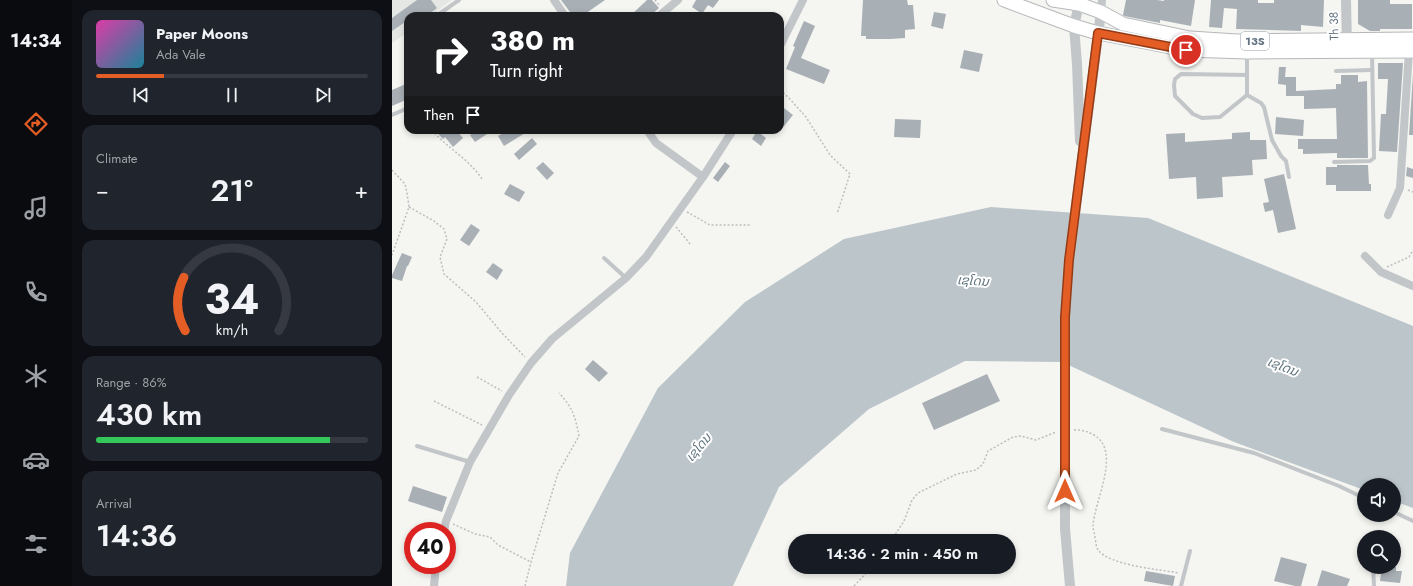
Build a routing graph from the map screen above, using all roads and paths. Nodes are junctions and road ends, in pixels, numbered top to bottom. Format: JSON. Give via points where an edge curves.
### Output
{"nodes":[{"id":1,"x":459,"y":0,"type":"edge"},
{"id":2,"x":554,"y":0,"type":"edge"},
{"id":3,"x":678,"y":0,"type":"edge"},
{"id":4,"x":803,"y":0,"type":"edge"},
{"id":5,"x":1004,"y":0,"type":"edge"},
{"id":6,"x":1053,"y":0,"type":"edge"},
{"id":7,"x":1346,"y":0,"type":"edge"},
{"id":8,"x":1080,"y":2,"type":"edge"},
{"id":9,"x":1101,"y":6,"type":"edge"},
{"id":10,"x":442,"y":12,"type":"edge"},
{"id":11,"x":563,"y":12,"type":"edge"},
{"id":12,"x":664,"y":12,"type":"edge"},
{"id":13,"x":1074,"y":26,"type":"junction"},
{"id":14,"x":1098,"y":33,"type":"junction"},
{"id":15,"x":784,"y":38,"type":"edge"},
{"id":16,"x":1347,"y":46,"type":"junction"},
{"id":17,"x":1412,"y":47,"type":"edge"},
{"id":18,"x":1371,"y":51,"type":"junction"},
{"id":19,"x":1247,"y":52,"type":"junction"},
{"id":20,"x":1336,"y":70,"type":"dead end"},
{"id":21,"x":1372,"y":70,"type":"junction"},
{"id":22,"x":1247,"y":74,"type":"junction"},
{"id":23,"x":784,"y":94,"type":"edge"},
{"id":24,"x":1247,"y":95,"type":"junction"},
{"id":25,"x":404,"y":110,"type":"edge"},
{"id":26,"x":392,"y":115,"type":"edge"},
{"id":27,"x":436,"y":134,"type":"edge"},
{"id":28,"x":650,"y":134,"type":"edge"},
{"id":29,"x":730,"y":134,"type":"edge"},
{"id":30,"x":1334,"y":162,"type":"dead end"},
{"id":31,"x":392,"y":170,"type":"edge"},
{"id":32,"x":1081,"y":173,"type":"junction"},
{"id":33,"x":702,"y":177,"type":"junction"},
{"id":34,"x":1290,"y":177,"type":"dead end"},
{"id":35,"x":482,"y":179,"type":"dead end"},
{"id":36,"x":409,"y":206,"type":"junction"},
{"id":37,"x":681,"y":208,"type":"junction"},
{"id":38,"x":837,"y":214,"type":"dead end"},
{"id":39,"x":1388,"y":215,"type":"dead end"},
{"id":40,"x":671,"y":221,"type":"junction"},
{"id":41,"x":750,"y":225,"type":"dead end"},
{"id":42,"x":691,"y":245,"type":"dead end"},
{"id":43,"x":1413,"y":250,"type":"edge"},
{"id":44,"x":392,"y":255,"type":"edge"},
{"id":45,"x":1365,"y":256,"type":"dead end"},
{"id":46,"x":604,"y":258,"type":"dead end"},
{"id":47,"x":1381,"y":272,"type":"junction"},
{"id":48,"x":626,"y":278,"type":"junction"},
{"id":49,"x":1413,"y":286,"type":"edge"},
{"id":50,"x":531,"y":363,"type":"junction"},
{"id":51,"x":477,"y":377,"type":"dead end"},
{"id":52,"x":559,"y":393,"type":"dead end"},
{"id":53,"x":509,"y":394,"type":"junction"},
{"id":54,"x":434,"y":401,"type":"dead end"},
{"id":55,"x":489,"y":428,"type":"junction"},
{"id":56,"x":1162,"y":429,"type":"dead end"},
{"id":57,"x":417,"y":446,"type":"dead end"},
{"id":58,"x":470,"y":462,"type":"junction"},
{"id":59,"x":1357,"y":495,"type":"edge"},
{"id":60,"x":912,"y":500,"type":"dead end"},
{"id":61,"x":1401,"y":515,"type":"edge"},
{"id":62,"x":446,"y":521,"type":"joint"},
{"id":63,"x":1413,"y":521,"type":"edge"},
{"id":64,"x":896,"y":534,"type":"edge"},
{"id":65,"x":1190,"y":551,"type":"dead end"},
{"id":66,"x":531,"y":562,"type":"junction"},
{"id":67,"x":435,"y":574,"type":"edge"},
{"id":68,"x":865,"y":574,"type":"edge"},
{"id":69,"x":1373,"y":574,"type":"edge"},
{"id":70,"x":434,"y":586,"type":"edge"},
{"id":71,"x":525,"y":586,"type":"edge"},
{"id":72,"x":854,"y":586,"type":"edge"},
{"id":73,"x":1070,"y":586,"type":"edge"},
{"id":74,"x":1181,"y":586,"type":"edge"},
{"id":75,"x":1374,"y":586,"type":"edge"}],
"edges":[{"from":1,"to":10,"type":"lane"},
{"from":2,"to":11,"type":"street"},
{"from":3,"to":12,"type":"street"},
{"from":4,"to":15,"type":"street"},
{"from":5,"to":13,"type":"highway","number":"13S"},
{"from":6,"to":8,"type":"highway","number":"13S"},
{"from":7,"to":16,"type":"street","name":"Th 38"},
{"from":8,"to":9,"type":"highway","number":"13S"},
{"from":8,"to":13,"type":"street"},
{"from":9,"to":14,"type":"street"},
{"from":9,"to":16,"type":"highway","number":"13S","via":[[1123,24],[1190,38]]},
{"from":13,"to":14,"type":"highway","number":"13S"},
{"from":13,"to":32,"type":"street"},
{"from":14,"to":19,"type":"highway","number":"13S","via":[[1186,50]]},
{"from":14,"to":32,"type":"street"},
{"from":16,"to":17,"type":"highway","number":"13S"},
{"from":16,"to":18,"type":"highway","number":"13S"},
{"from":16,"to":19,"type":"highway","number":"13S"},
{"from":17,"to":18,"type":"highway","number":"13S"},
{"from":17,"to":39,"type":"street","via":[[1400,188]]},
{"from":18,"to":21,"type":"lane"},
{"from":19,"to":22,"type":"lane"},
{"from":20,"to":21,"type":"lane"},
{"from":21,"to":30,"type":"lane","via":[[1374,158],[1370,161]]},
{"from":22,"to":24,"type":"lane"},
{"from":22,"to":24,"type":"lane","via":[[1181,74],[1175,79],[1174,85],[1176,96],[1193,114],[1202,118],[1220,117]]},
{"from":23,"to":38,"type":"path","via":[[806,117],[830,155],[850,174]]},
{"from":24,"to":34,"type":"lane","via":[[1264,107],[1272,140],[1286,161]]},
{"from":25,"to":26,"type":"lane"},
{"from":27,"to":35,"type":"path"},
{"from":28,"to":33,"type":"street","via":[[656,143]]},
{"from":29,"to":33,"type":"street"},
{"from":31,"to":36,"type":"path","via":[[405,184]]},
{"from":32,"to":73,"type":"street","bridge":true,"via":[[1069,260],[1065,317],[1065,529]]},
{"from":33,"to":37,"type":"street"},
{"from":36,"to":44,"type":"path"},
{"from":36,"to":50,"type":"path","via":[[444,229],[447,239],[440,257],[444,274],[476,302]]},
{"from":37,"to":40,"type":"street"},
{"from":37,"to":41,"type":"path","via":[[710,225]]},
{"from":40,"to":42,"type":"path"},
{"from":40,"to":48,"type":"street","via":[[646,257]]},
{"from":43,"to":47,"type":"path","via":[[1408,257]]},
{"from":45,"to":47,"type":"street"},
{"from":46,"to":48,"type":"lane"},
{"from":47,"to":49,"type":"street"},
{"from":48,"to":50,"type":"street","via":[[552,339]]},
{"from":50,"to":53,"type":"street"},
{"from":51,"to":53,"type":"path"},
{"from":52,"to":66,"type":"path","via":[[569,404],[576,418],[579,436],[558,473]]},
{"from":53,"to":55,"type":"street"},
{"from":54,"to":55,"type":"path"},
{"from":55,"to":58,"type":"street"},
{"from":56,"to":59,"type":"lane","via":[[1254,453]]},
{"from":57,"to":58,"type":"lane"},
{"from":58,"to":62,"type":"street"},
{"from":60,"to":64,"type":"path"},
{"from":61,"to":63,"type":"lane"},
{"from":62,"to":66,"type":"path","via":[[475,534],[490,537],[498,545]]},
{"from":65,"to":74,"type":"lane"},
{"from":66,"to":71,"type":"path"},
{"from":67,"to":70,"type":"street"},
{"from":68,"to":72,"type":"path"},
{"from":69,"to":75,"type":"lane"}]}
